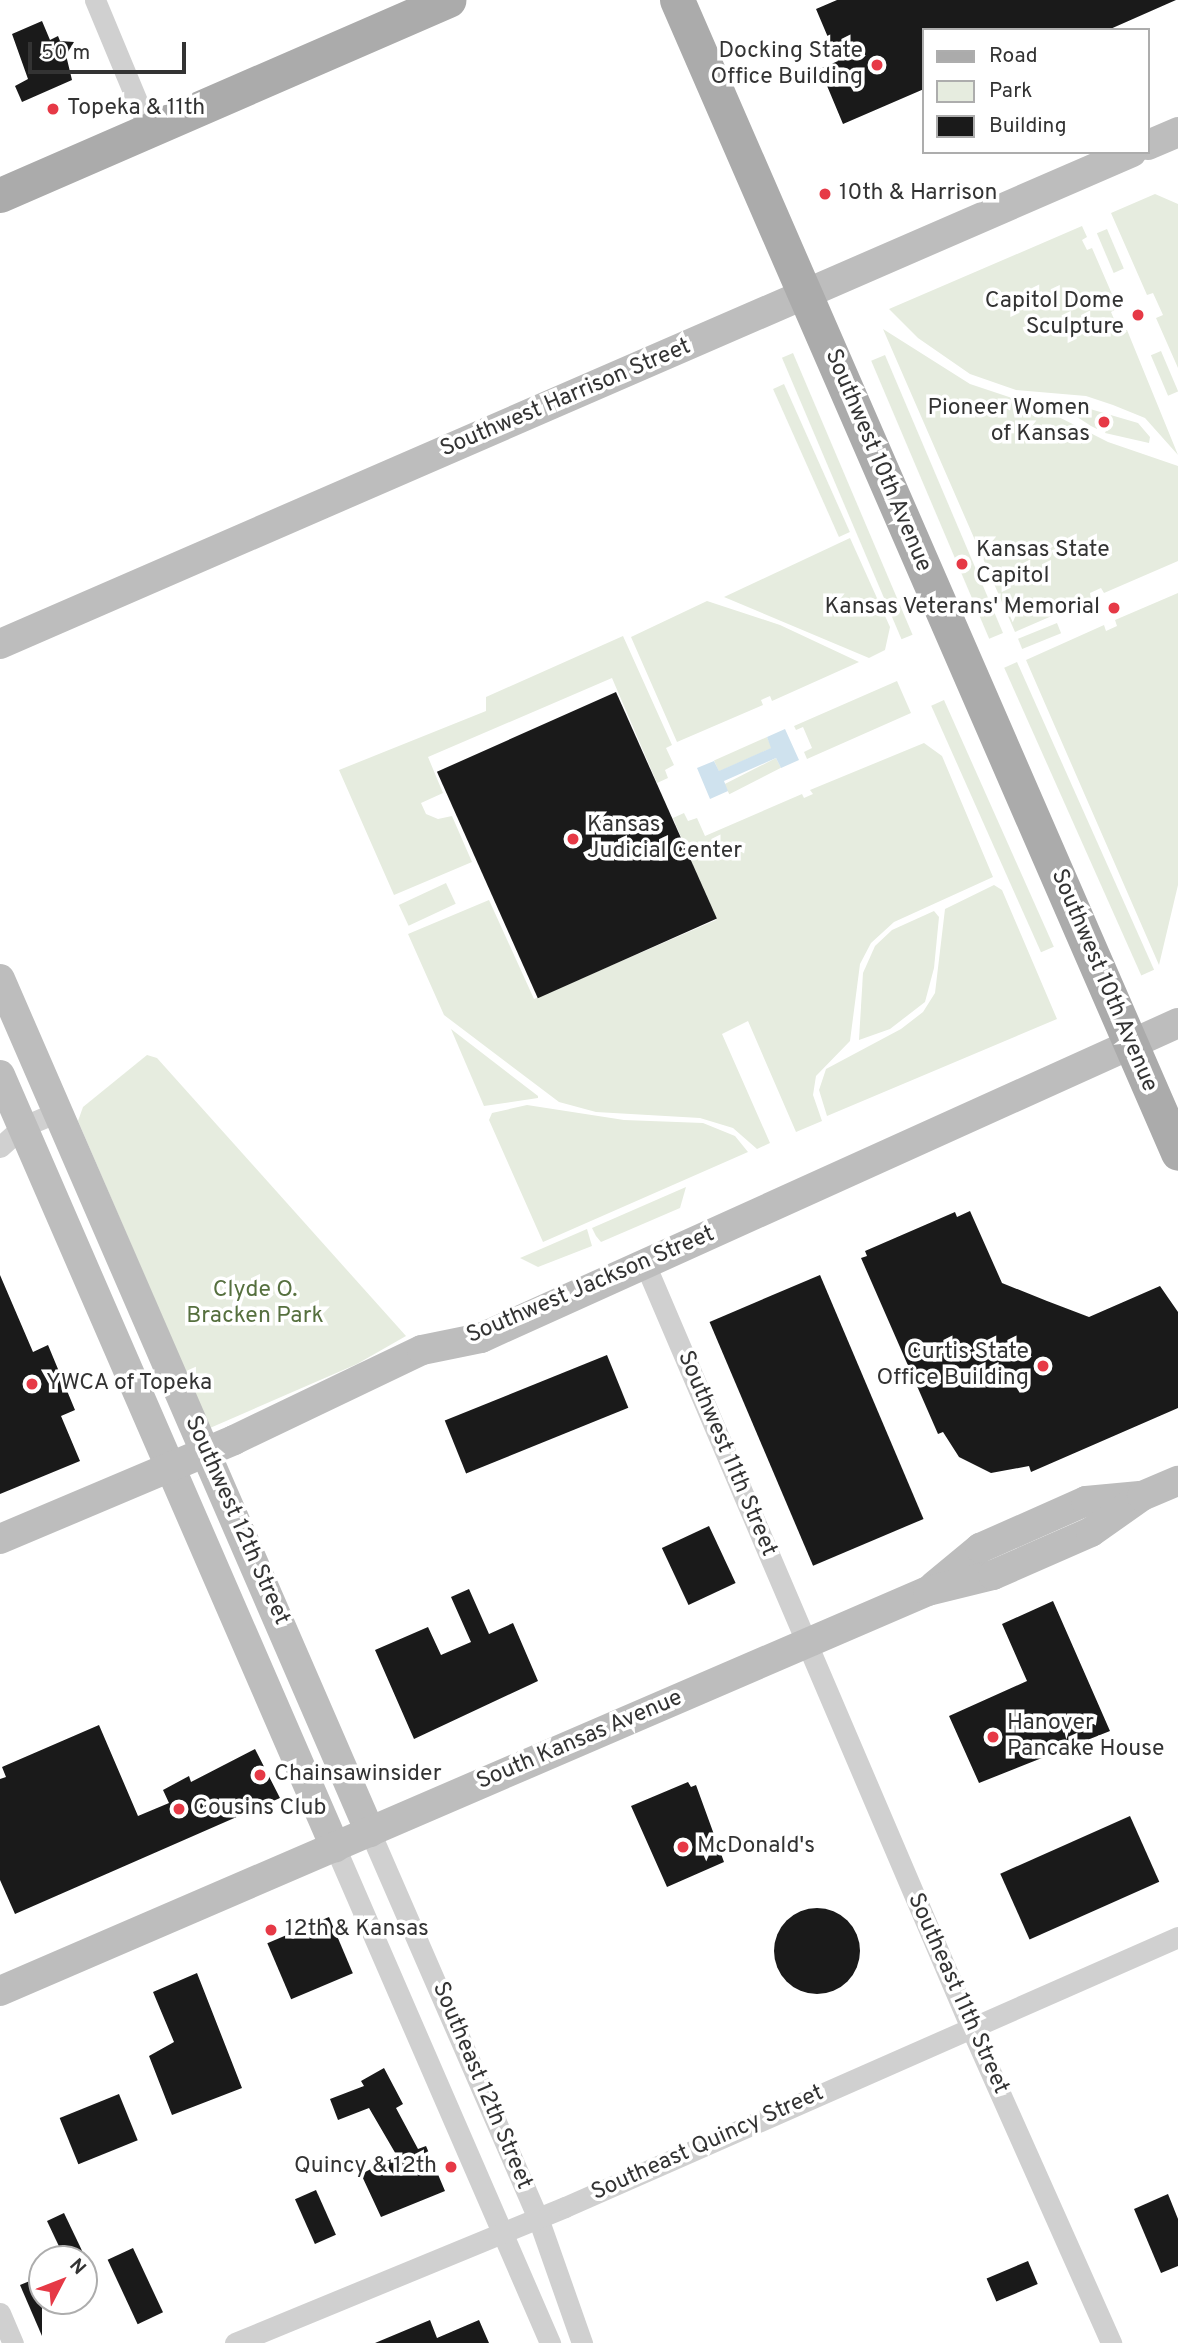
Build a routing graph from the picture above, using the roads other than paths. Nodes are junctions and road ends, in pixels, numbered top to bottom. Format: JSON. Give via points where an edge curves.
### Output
{"nodes":[{"id":1,"x":95,"y":0,"type":"edge"},
{"id":2,"x":448,"y":0,"type":"edge"},
{"id":3,"x":677,"y":0,"type":"edge"},
{"id":4,"x":149,"y":131,"type":"junction"},
{"id":5,"x":1178,"y":132,"type":"edge"},
{"id":6,"x":1150,"y":144,"type":"edge"},
{"id":7,"x":1127,"y":154,"type":"edge"},
{"id":8,"x":0,"y":195,"type":"edge"},
{"id":9,"x":806,"y":295,"type":"junction"},
{"id":10,"x":0,"y":644,"type":"edge"},
{"id":11,"x":0,"y":979,"type":"edge"},
{"id":12,"x":1178,"y":1023,"type":"edge"},
{"id":13,"x":1131,"y":1045,"type":"junction"},
{"id":14,"x":0,"y":1076,"type":"edge"},
{"id":15,"x":58,"y":1112,"type":"junction"},
{"id":16,"x":22,"y":1127,"type":"junction"},
{"id":17,"x":0,"y":1147,"type":"edge"},
{"id":18,"x":1178,"y":1153,"type":"edge"},
{"id":19,"x":645,"y":1264,"type":"junction"},
{"id":20,"x":206,"y":1452,"type":"junction"},
{"id":21,"x":170,"y":1468,"type":"junction"},
{"id":22,"x":1178,"y":1481,"type":"edge"},
{"id":23,"x":0,"y":1539,"type":"edge"},
{"id":24,"x":807,"y":1644,"type":"junction"},
{"id":25,"x":370,"y":1832,"type":"junction"},
{"id":26,"x":335,"y":1847,"type":"junction"},
{"id":27,"x":1178,"y":1937,"type":"edge"},
{"id":28,"x":0,"y":1991,"type":"edge"},
{"id":29,"x":971,"y":2028,"type":"junction"},
{"id":30,"x":538,"y":2218,"type":"junction"},
{"id":31,"x":501,"y":2231,"type":"junction"},
{"id":32,"x":0,"y":2314,"type":"edge"},
{"id":33,"x":13,"y":2343,"type":"edge"},
{"id":34,"x":235,"y":2343,"type":"edge"},
{"id":35,"x":550,"y":2343,"type":"edge"},
{"id":36,"x":582,"y":2343,"type":"edge"},
{"id":37,"x":1111,"y":2343,"type":"edge"}],
"edges":[{"from":1,"to":4,"type":"street"},
{"from":2,"to":4,"type":"main road"},
{"from":3,"to":9,"type":"main road","name":"Southwest 10th Avenue"},
{"from":4,"to":8,"type":"main road"},
{"from":5,"to":6,"type":"main road"},
{"from":7,"to":9,"type":"main road","name":"Southwest Harrison Street"},
{"from":9,"to":10,"type":"main road","name":"Southwest Harrison Street"},
{"from":9,"to":13,"type":"main road","name":"Southwest 10th Avenue"},
{"from":11,"to":15,"type":"main road","name":"Southwest 12th Street"},
{"from":12,"to":13,"type":"main road","name":"Southwest Jackson Street"},
{"from":13,"to":18,"type":"main road","name":"Southwest 10th Avenue"},
{"from":13,"to":19,"type":"main road","name":"Southwest Jackson Street"},
{"from":14,"to":16,"type":"main road","name":"Southwest 12th Street"},
{"from":15,"to":16,"type":"street"},
{"from":15,"to":20,"type":"main road","name":"Southwest 12th Street"},
{"from":16,"to":17,"type":"street"},
{"from":16,"to":21,"type":"main road","name":"Southwest 12th Street"},
{"from":19,"to":20,"type":"main road","name":"Southwest Jackson Street","via":[[481,1338],[422,1350]]},
{"from":19,"to":24,"type":"street","name":"Southwest 11th Street"},
{"from":20,"to":21,"type":"main road","name":"Southwest Jackson Street"},
{"from":20,"to":25,"type":"main road","name":"Southwest 12th Street"},
{"from":21,"to":23,"type":"main road","name":"Southwest Jackson Street"},
{"from":21,"to":26,"type":"main road","name":"Southwest 12th Street"},
{"from":22,"to":24,"type":"main road","name":"South Kansas Avenue","via":[[1142,1496],[1091,1532],[993,1575],[928,1591]]},
{"from":24,"to":25,"type":"main road","name":"South Kansas Avenue"},
{"from":24,"to":29,"type":"street","name":"Southeast 11th Street"},
{"from":25,"to":26,"type":"main road","name":"South Kansas Avenue"},
{"from":25,"to":30,"type":"street","name":"Southeast 12th Street"},
{"from":26,"to":28,"type":"main road","name":"South Kansas Avenue"},
{"from":26,"to":31,"type":"street","name":"Southeast 12th Street"},
{"from":27,"to":29,"type":"street","name":"Southeast Quincy Street"},
{"from":29,"to":30,"type":"street","name":"Southeast Quincy Street"},
{"from":29,"to":37,"type":"street","name":"Southeast 11th Street"},
{"from":30,"to":31,"type":"street","name":"Southeast Quincy Street"},
{"from":30,"to":36,"type":"street","name":"Southeast 12th Street"},
{"from":31,"to":34,"type":"street","name":"Southeast Quincy Street"},
{"from":31,"to":35,"type":"street","name":"Southeast 12th Street"},
{"from":32,"to":33,"type":"street"}]}
